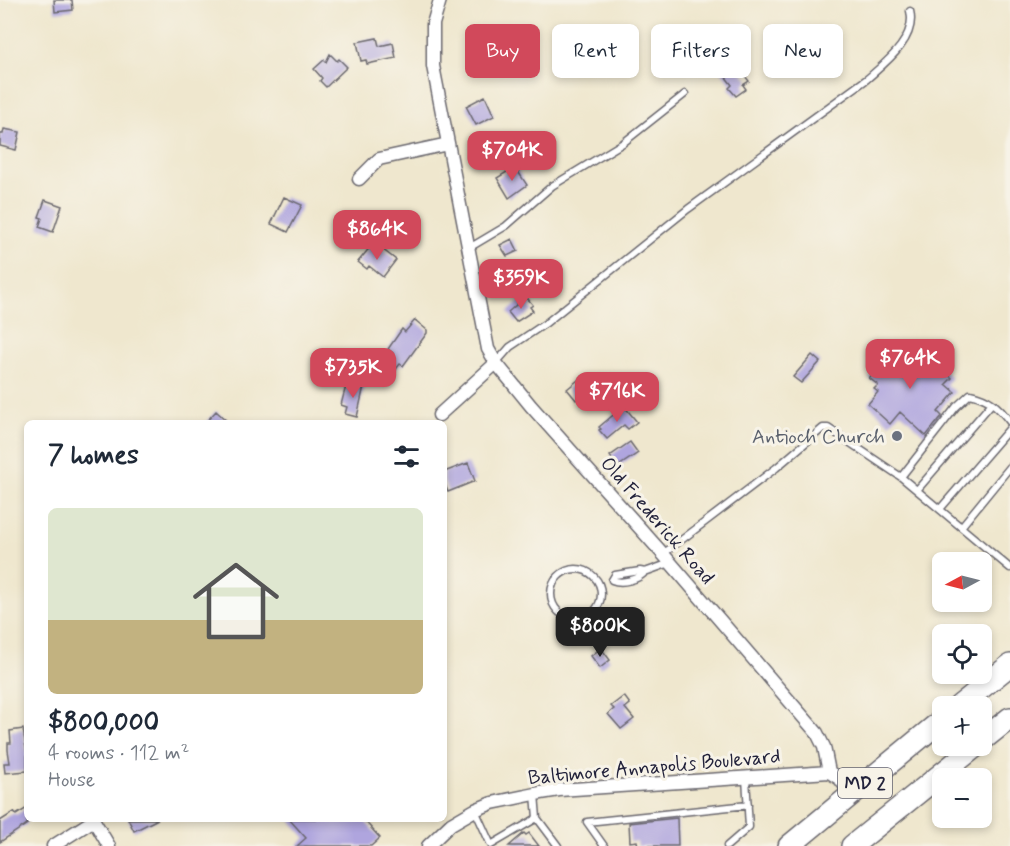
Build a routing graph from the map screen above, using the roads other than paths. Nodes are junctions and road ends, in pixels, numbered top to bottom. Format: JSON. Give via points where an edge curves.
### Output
{"nodes":[{"id":1,"x":440,"y":0,"type":"edge"},
{"id":2,"x":910,"y":11,"type":"dead end"},
{"id":3,"x":685,"y":94,"type":"dead end"},
{"id":4,"x":448,"y":144,"type":"junction"},
{"id":5,"x":359,"y":179,"type":"dead end"},
{"id":6,"x":469,"y":248,"type":"junction"},
{"id":7,"x":496,"y":363,"type":"junction"},
{"id":8,"x":992,"y":403,"type":"junction"},
{"id":9,"x":439,"y":415,"type":"dead end"},
{"id":10,"x":1010,"y":422,"type":"edge"},
{"id":11,"x":1010,"y":428,"type":"edge"},
{"id":12,"x":1010,"y":467,"type":"edge"},
{"id":13,"x":901,"y":477,"type":"junction"},
{"id":14,"x":917,"y":490,"type":"junction"},
{"id":15,"x":940,"y":510,"type":"junction"},
{"id":16,"x":961,"y":527,"type":"junction"},
{"id":17,"x":667,"y":559,"type":"junction"},
{"id":18,"x":1010,"y":568,"type":"edge"},
{"id":19,"x":599,"y":584,"type":"junction"},
{"id":20,"x":1010,"y":665,"type":"edge"},
{"id":21,"x":971,"y":696,"type":"edge"},
{"id":22,"x":1010,"y":718,"type":"edge"},
{"id":23,"x":932,"y":728,"type":"edge"},
{"id":24,"x":992,"y":732,"type":"edge"},
{"id":25,"x":963,"y":756,"type":"edge"},
{"id":26,"x":829,"y":772,"type":"junction"},
{"id":27,"x":746,"y":777,"type":"junction"},
{"id":28,"x":535,"y":794,"type":"junction"},
{"id":29,"x":851,"y":794,"type":"junction"},
{"id":30,"x":748,"y":805,"type":"junction"},
{"id":31,"x":475,"y":810,"type":"junction"},
{"id":32,"x":537,"y":818,"type":"junction"},
{"id":33,"x":91,"y":822,"type":"edge"},
{"id":34,"x":95,"y":822,"type":"edge"},
{"id":35,"x":53,"y":846,"type":"edge"},
{"id":36,"x":109,"y":846,"type":"edge"},
{"id":37,"x":428,"y":846,"type":"edge"},
{"id":38,"x":558,"y":846,"type":"edge"},
{"id":39,"x":604,"y":846,"type":"edge"},
{"id":40,"x":727,"y":846,"type":"edge"},
{"id":41,"x":789,"y":846,"type":"edge"},
{"id":42,"x":852,"y":846,"type":"edge"}],
"edges":[{"from":1,"to":4,"type":"street","name":"Old Frederick Road","via":[[433,24],[433,66]]},
{"from":2,"to":7,"type":"lane","via":[[911,26],[903,41],[867,79],[688,209],[554,317],[510,347]]},
{"from":3,"to":6,"type":"lane","via":[[623,143],[552,186],[506,226]]},
{"from":4,"to":5,"type":"street","via":[[379,159]]},
{"from":4,"to":6,"type":"street","name":"Old Frederick Road"},
{"from":6,"to":7,"type":"street","name":"Old Frederick Road","via":[[483,334]]},
{"from":7,"to":9,"type":"street"},
{"from":7,"to":17,"type":"street","name":"Old Frederick Road"},
{"from":8,"to":10,"type":"lane"},
{"from":8,"to":13,"type":"lane","via":[[970,394]]},
{"from":8,"to":14,"type":"lane"},
{"from":11,"to":15,"type":"lane"},
{"from":12,"to":16,"type":"lane"},
{"from":13,"to":14,"type":"lane"},
{"from":13,"to":17,"type":"lane","via":[[823,428]]},
{"from":14,"to":15,"type":"lane"},
{"from":15,"to":16,"type":"lane"},
{"from":16,"to":18,"type":"lane"},
{"from":17,"to":19,"type":"lane","via":[[645,572],[615,575]]},
{"from":17,"to":26,"type":"street","name":"Old Frederick Road","via":[[817,733],[825,747]]},
{"from":19,"to":19,"type":"lane","via":[[589,572],[565,571],[551,589],[554,606],[567,617],[584,618],[601,601]]},
{"from":20,"to":21,"type":"highway"},
{"from":22,"to":24,"type":"highway"},
{"from":23,"to":29,"type":"highway","number":"MD 2"},
{"from":25,"to":42,"type":"highway","number":"MD 2"},
{"from":26,"to":27,"type":"street","name":"Baltimore Annapolis Boulevard"},
{"from":26,"to":29,"type":"street"},
{"from":27,"to":28,"type":"street","name":"Baltimore Annapolis Boulevard"},
{"from":27,"to":30,"type":"lane"},
{"from":28,"to":31,"type":"street","name":"Baltimore Annapolis Boulevard"},
{"from":28,"to":32,"type":"lane"},
{"from":29,"to":41,"type":"highway","number":"MD 2"},
{"from":30,"to":39,"type":"lane","via":[[587,822]]},
{"from":30,"to":40,"type":"lane","via":[[749,826]]},
{"from":31,"to":32,"type":"lane","via":[[491,845]]},
{"from":31,"to":37,"type":"street","name":"Baltimore Annapolis Boulevard","via":[[451,824]]},
{"from":32,"to":38,"type":"lane"},
{"from":33,"to":35,"type":"street"},
{"from":34,"to":36,"type":"street"}]}
